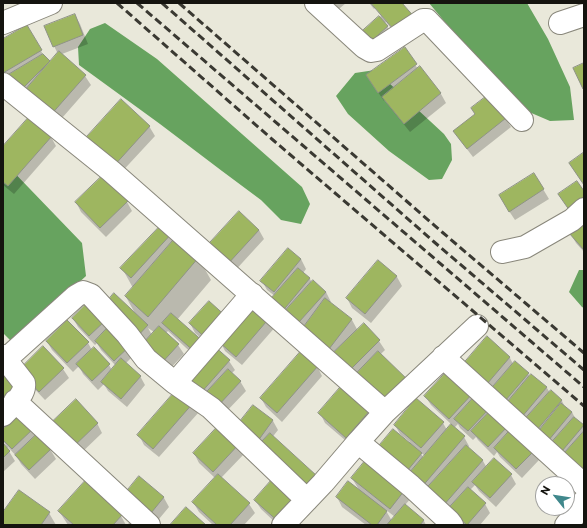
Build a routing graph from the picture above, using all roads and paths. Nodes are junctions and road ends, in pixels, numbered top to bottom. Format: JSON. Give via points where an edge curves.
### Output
{"nodes":[{"id":1,"x":51,"y":3,"type":"edge"},
{"id":2,"x":316,"y":3,"type":"edge"},
{"id":3,"x":584,"y":14,"type":"edge"},
{"id":4,"x":3,"y":22,"type":"edge"},
{"id":5,"x":560,"y":23,"type":"dead end"},
{"id":6,"x":3,"y":84,"type":"edge"},
{"id":7,"x":522,"y":120,"type":"dead end"},
{"id":8,"x":584,"y":209,"type":"edge"},
{"id":9,"x":502,"y":252,"type":"dead end"},
{"id":10,"x":252,"y":294,"type":"junction"},
{"id":11,"x":477,"y":326,"type":"dead end"},
{"id":12,"x":443,"y":357,"type":"junction"},
{"id":13,"x":4,"y":358,"type":"edge"},
{"id":14,"x":175,"y":383,"type":"junction"},
{"id":15,"x":9,"y":408,"type":"edge"},
{"id":16,"x":386,"y":412,"type":"junction"},
{"id":17,"x":358,"y":442,"type":"junction"},
{"id":18,"x":584,"y":485,"type":"edge"},
{"id":19,"x":307,"y":500,"type":"junction"},
{"id":20,"x":584,"y":501,"type":"edge"},
{"id":21,"x":149,"y":525,"type":"edge"},
{"id":22,"x":283,"y":525,"type":"edge"},
{"id":23,"x":452,"y":525,"type":"edge"},
{"id":24,"x":566,"y":525,"type":"edge"}],
"edges":[{"from":1,"to":4,"type":"street"},
{"from":2,"to":7,"type":"street","via":[[364,47],[371,50],[377,50],[423,20],[427,20]]},
{"from":3,"to":5,"type":"street"},
{"from":6,"to":10,"type":"street","via":[[111,171]]},
{"from":8,"to":9,"type":"street","via":[[572,220],[525,247]]},
{"from":10,"to":14,"type":"street"},
{"from":10,"to":16,"type":"street"},
{"from":11,"to":12,"type":"street"},
{"from":12,"to":16,"type":"street"},
{"from":12,"to":18,"type":"street"},
{"from":13,"to":14,"type":"street","via":[[83,292],[91,295],[146,359]]},
{"from":13,"to":15,"type":"street","via":[[25,387],[22,395]]},
{"from":14,"to":19,"type":"street","via":[[210,408]]},
{"from":15,"to":21,"type":"street"},
{"from":16,"to":17,"type":"street"},
{"from":17,"to":19,"type":"street"},
{"from":17,"to":23,"type":"street","via":[[411,486]]},
{"from":19,"to":22,"type":"street"},
{"from":20,"to":24,"type":"street"}]}
